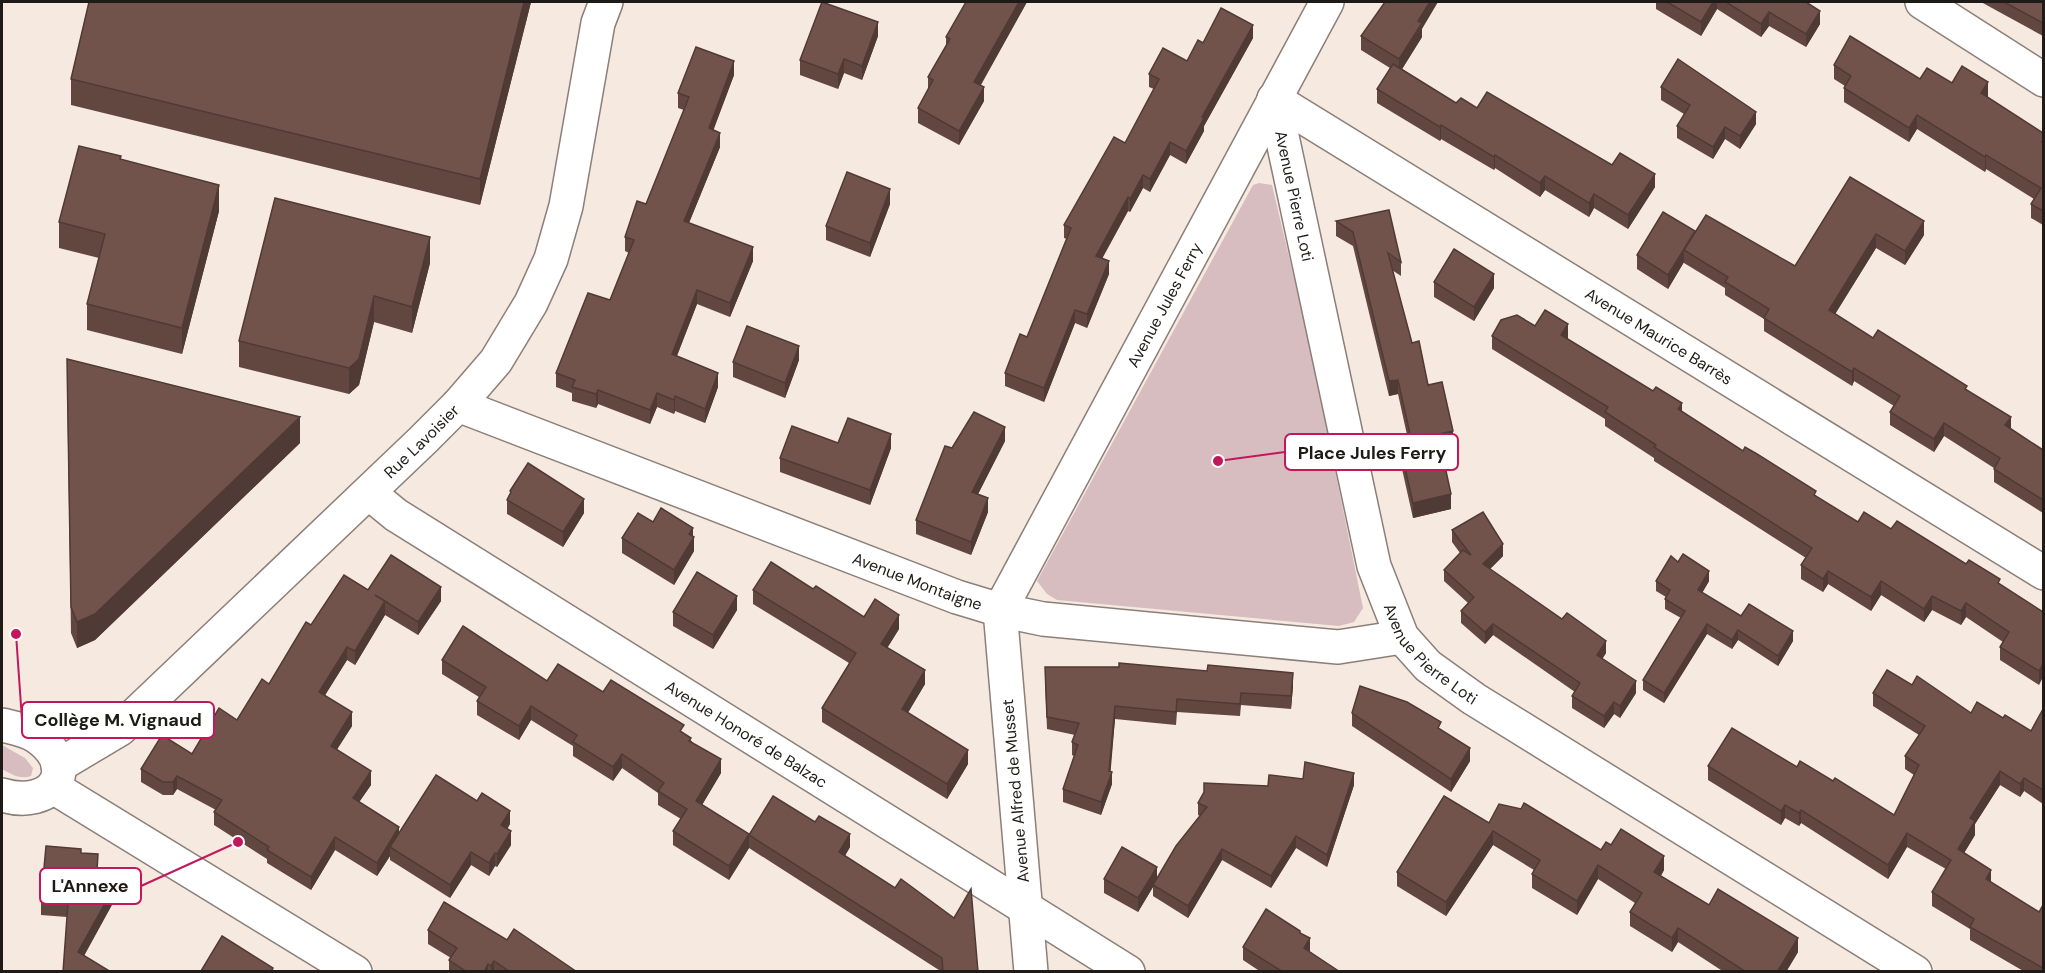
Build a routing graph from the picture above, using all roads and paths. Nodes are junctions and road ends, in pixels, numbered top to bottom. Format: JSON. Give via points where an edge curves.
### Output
{"nodes":[{"id":1,"x":606,"y":2,"type":"edge"},
{"id":2,"x":1327,"y":2,"type":"edge"},
{"id":3,"x":1922,"y":2,"type":"edge"},
{"id":4,"x":2043,"y":80,"type":"edge"},
{"id":5,"x":1274,"y":99,"type":"junction"},
{"id":6,"x":458,"y":405,"type":"junction"},
{"id":7,"x":369,"y":493,"type":"junction"},
{"id":8,"x":2043,"y":573,"type":"edge"},
{"id":9,"x":1000,"y":610,"type":"junction"},
{"id":10,"x":1402,"y":637,"type":"junction"},
{"id":11,"x":2,"y":725,"type":"edge"},
{"id":12,"x":55,"y":776,"type":"junction"},
{"id":13,"x":2,"y":795,"type":"edge"},
{"id":14,"x":1026,"y":909,"type":"junction"},
{"id":15,"x":355,"y":972,"type":"edge"},
{"id":16,"x":1031,"y":972,"type":"edge"},
{"id":17,"x":1128,"y":972,"type":"edge"},
{"id":18,"x":1915,"y":972,"type":"edge"}],
"edges":[{"from":1,"to":6,"type":"street","name":"Rue Lavoisier","via":[[598,23],[566,206],[551,259],[531,303],[496,361]]},
{"from":2,"to":5,"type":"street","name":"Avenue Jules Ferry"},
{"from":3,"to":4,"type":"street"},
{"from":5,"to":8,"type":"street","name":"Avenue Maurice Barrès"},
{"from":5,"to":9,"type":"street","name":"Avenue Jules Ferry"},
{"from":5,"to":10,"type":"street","name":"Avenue Pierre Loti","via":[[1374,566]]},
{"from":6,"to":7,"type":"street","name":"Rue Lavoisier"},
{"from":6,"to":9,"type":"street","name":"Avenue Montaigne","via":[[946,593]]},
{"from":7,"to":12,"type":"street","name":"Rue Lavoisier","via":[[120,729]]},
{"from":7,"to":14,"type":"street","name":"Avenue Honoré de Balzac","via":[[396,515]]},
{"from":9,"to":10,"type":"street","name":"Avenue Montaigne","via":[[1043,620],[1338,647]]},
{"from":9,"to":14,"type":"street","name":"Avenue Alfred de Musset"},
{"from":10,"to":18,"type":"street","name":"Avenue Pierre Loti","via":[[1428,666],[1474,699]]},
{"from":11,"to":12,"type":"street","via":[[38,737],[54,754]]},
{"from":12,"to":13,"type":"street","name":"Rue Lavoisier","via":[[50,792],[29,799]]},
{"from":12,"to":15,"type":"street"},
{"from":14,"to":16,"type":"street","name":"Avenue Alfred de Musset"},
{"from":14,"to":17,"type":"street","name":"Avenue Honoré de Balzac"}]}
